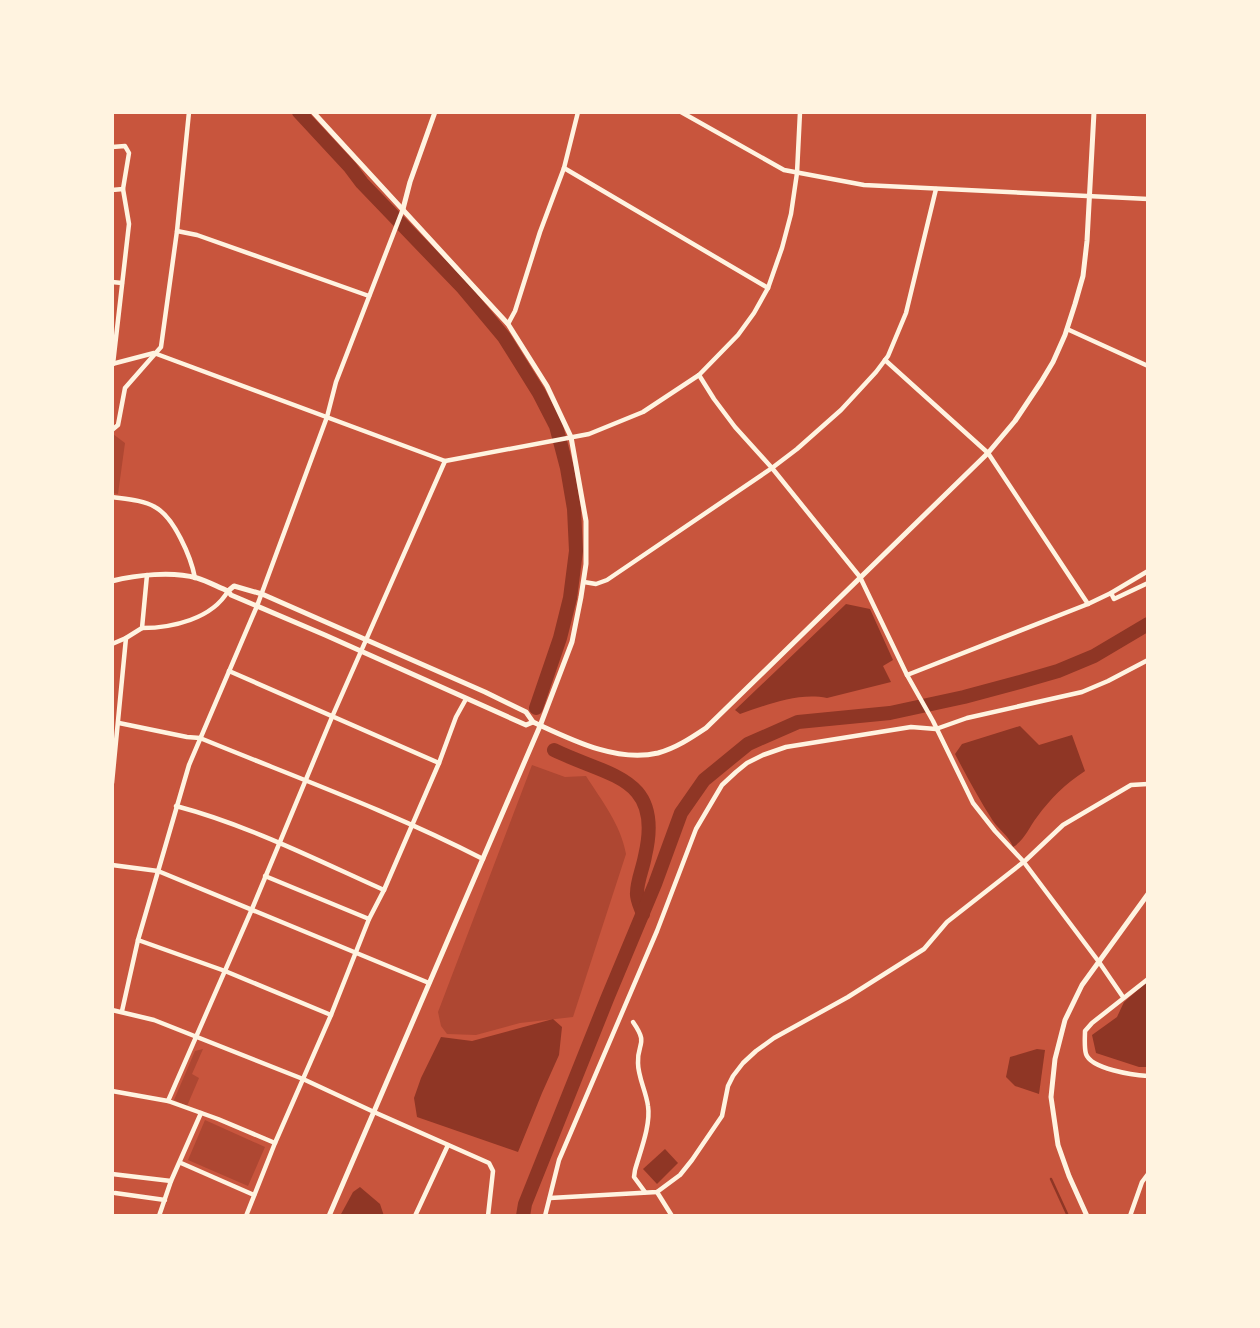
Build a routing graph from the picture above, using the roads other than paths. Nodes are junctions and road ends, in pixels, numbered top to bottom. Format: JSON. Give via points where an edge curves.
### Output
{"nodes":[{"id":1,"x":189,"y":112,"type":"edge"},
{"id":2,"x":313,"y":112,"type":"edge"},
{"id":3,"x":435,"y":112,"type":"edge"},
{"id":4,"x":578,"y":112,"type":"edge"},
{"id":5,"x":681,"y":112,"type":"edge"},
{"id":6,"x":800,"y":112,"type":"edge"},
{"id":7,"x":1094,"y":112,"type":"edge"},
{"id":8,"x":112,"y":147,"type":"edge"},
{"id":9,"x":564,"y":168,"type":"junction"},
{"id":10,"x":797,"y":173,"type":"junction"},
{"id":11,"x":124,"y":189,"type":"junction"},
{"id":12,"x":936,"y":189,"type":"junction"},
{"id":13,"x":112,"y":190,"type":"edge"},
{"id":14,"x":1091,"y":195,"type":"junction"},
{"id":15,"x":1148,"y":199,"type":"edge"},
{"id":16,"x":403,"y":209,"type":"junction"},
{"id":17,"x":177,"y":231,"type":"junction"},
{"id":18,"x":112,"y":282,"type":"edge"},
{"id":19,"x":122,"y":283,"type":"junction"},
{"id":20,"x":768,"y":288,"type":"junction"},
{"id":21,"x":369,"y":296,"type":"junction"},
{"id":22,"x":508,"y":324,"type":"junction"},
{"id":23,"x":1067,"y":329,"type":"junction"},
{"id":24,"x":154,"y":354,"type":"junction"},
{"id":25,"x":885,"y":360,"type":"junction"},
{"id":26,"x":113,"y":364,"type":"edge"},
{"id":27,"x":1148,"y":366,"type":"edge"},
{"id":28,"x":699,"y":375,"type":"junction"},
{"id":29,"x":327,"y":416,"type":"junction"},
{"id":30,"x":112,"y":430,"type":"edge"},
{"id":31,"x":571,"y":437,"type":"junction"},
{"id":32,"x":988,"y":453,"type":"junction"},
{"id":33,"x":445,"y":461,"type":"junction"},
{"id":34,"x":772,"y":468,"type":"junction"},
{"id":35,"x":112,"y":496,"type":"edge"},
{"id":36,"x":1148,"y":571,"type":"edge"},
{"id":37,"x":147,"y":575,"type":"junction"},
{"id":38,"x":195,"y":578,"type":"junction"},
{"id":39,"x":860,"y":578,"type":"junction"},
{"id":40,"x":112,"y":581,"type":"edge"},
{"id":41,"x":584,"y":582,"type":"junction"},
{"id":42,"x":1148,"y":583,"type":"edge"},
{"id":43,"x":228,"y":591,"type":"junction"},
{"id":44,"x":1111,"y":593,"type":"junction"},
{"id":45,"x":262,"y":594,"type":"junction"},
{"id":46,"x":1088,"y":604,"type":"junction"},
{"id":47,"x":257,"y":606,"type":"junction"},
{"id":48,"x":142,"y":628,"type":"junction"},
{"id":49,"x":125,"y":638,"type":"junction"},
{"id":50,"x":367,"y":641,"type":"junction"},
{"id":51,"x":112,"y":644,"type":"edge"},
{"id":52,"x":362,"y":652,"type":"junction"},
{"id":53,"x":1148,"y":660,"type":"edge"},
{"id":54,"x":229,"y":671,"type":"junction"},
{"id":55,"x":907,"y":675,"type":"junction"},
{"id":56,"x":466,"y":698,"type":"junction"},
{"id":57,"x":332,"y":717,"type":"junction"},
{"id":58,"x":533,"y":722,"type":"junction"},
{"id":59,"x":118,"y":723,"type":"junction"},
{"id":60,"x":540,"y":726,"type":"junction"},
{"id":61,"x":936,"y":729,"type":"junction"},
{"id":62,"x":200,"y":738,"type":"junction"},
{"id":63,"x":439,"y":764,"type":"junction"},
{"id":64,"x":305,"y":780,"type":"junction"},
{"id":65,"x":112,"y":783,"type":"edge"},
{"id":66,"x":1148,"y":784,"type":"edge"},
{"id":67,"x":176,"y":806,"type":"junction"},
{"id":68,"x":412,"y":826,"type":"junction"},
{"id":69,"x":279,"y":843,"type":"junction"},
{"id":70,"x":482,"y":859,"type":"junction"},
{"id":71,"x":1023,"y":861,"type":"junction"},
{"id":72,"x":112,"y":865,"type":"edge"},
{"id":73,"x":159,"y":871,"type":"junction"},
{"id":74,"x":265,"y":876,"type":"junction"},
{"id":75,"x":384,"y":890,"type":"junction"},
{"id":76,"x":1148,"y":894,"type":"edge"},
{"id":77,"x":252,"y":909,"type":"junction"},
{"id":78,"x":369,"y":919,"type":"junction"},
{"id":79,"x":138,"y":940,"type":"junction"},
{"id":80,"x":356,"y":953,"type":"junction"},
{"id":81,"x":1099,"y":962,"type":"junction"},
{"id":82,"x":225,"y":971,"type":"junction"},
{"id":83,"x":1148,"y":979,"type":"edge"},
{"id":84,"x":429,"y":983,"type":"junction"},
{"id":85,"x":1123,"y":997,"type":"junction"},
{"id":86,"x":112,"y":1010,"type":"edge"},
{"id":87,"x":122,"y":1011,"type":"junction"},
{"id":88,"x":331,"y":1015,"type":"junction"},
{"id":89,"x":634,"y":1022,"type":"dead end"},
{"id":90,"x":197,"y":1036,"type":"junction"},
{"id":91,"x":1148,"y":1076,"type":"edge"},
{"id":92,"x":303,"y":1079,"type":"junction"},
{"id":93,"x":112,"y":1091,"type":"edge"},
{"id":94,"x":168,"y":1101,"type":"junction"},
{"id":95,"x":374,"y":1112,"type":"junction"},
{"id":96,"x":201,"y":1113,"type":"junction"},
{"id":97,"x":275,"y":1143,"type":"junction"},
{"id":98,"x":448,"y":1145,"type":"junction"},
{"id":99,"x":180,"y":1163,"type":"junction"},
{"id":100,"x":112,"y":1174,"type":"edge"},
{"id":101,"x":1148,"y":1174,"type":"edge"},
{"id":102,"x":171,"y":1181,"type":"junction"},
{"id":103,"x":645,"y":1192,"type":"junction"},
{"id":104,"x":657,"y":1192,"type":"junction"},
{"id":105,"x":116,"y":1193,"type":"dead end"},
{"id":106,"x":254,"y":1195,"type":"junction"},
{"id":107,"x":550,"y":1198,"type":"junction"},
{"id":108,"x":165,"y":1200,"type":"junction"},
{"id":109,"x":159,"y":1216,"type":"edge"},
{"id":110,"x":246,"y":1216,"type":"edge"},
{"id":111,"x":329,"y":1216,"type":"edge"},
{"id":112,"x":415,"y":1216,"type":"edge"},
{"id":113,"x":488,"y":1216,"type":"edge"},
{"id":114,"x":545,"y":1216,"type":"edge"},
{"id":115,"x":672,"y":1216,"type":"edge"},
{"id":116,"x":1087,"y":1216,"type":"edge"},
{"id":117,"x":1130,"y":1216,"type":"edge"}],
"edges":[{"from":1,"to":17,"type":"street"},
{"from":2,"to":16,"type":"street"},
{"from":3,"to":16,"type":"street"},
{"from":4,"to":9,"type":"street"},
{"from":5,"to":10,"type":"street"},
{"from":6,"to":10,"type":"street"},
{"from":7,"to":14,"type":"street"},
{"from":8,"to":11,"type":"street","via":[[125,146],[129,153]]},
{"from":9,"to":20,"type":"street"},
{"from":9,"to":22,"type":"street"},
{"from":10,"to":12,"type":"street","via":[[864,185]]},
{"from":10,"to":20,"type":"street","via":[[791,214]]},
{"from":11,"to":13,"type":"street"},
{"from":11,"to":19,"type":"street","via":[[129,224]]},
{"from":12,"to":14,"type":"street"},
{"from":12,"to":25,"type":"street","via":[[906,313]]},
{"from":14,"to":15,"type":"street"},
{"from":14,"to":23,"type":"street","via":[[1083,276]]},
{"from":16,"to":21,"type":"street"},
{"from":16,"to":22,"type":"street"},
{"from":17,"to":21,"type":"street"},
{"from":17,"to":24,"type":"street","via":[[161,347]]},
{"from":18,"to":19,"type":"street"},
{"from":19,"to":26,"type":"street"},
{"from":20,"to":28,"type":"street","via":[[738,335]]},
{"from":21,"to":29,"type":"street","via":[[335,382]]},
{"from":22,"to":31,"type":"street","via":[[547,386]]},
{"from":23,"to":27,"type":"street"},
{"from":23,"to":32,"type":"street","via":[[1041,382]]},
{"from":24,"to":26,"type":"street"},
{"from":24,"to":29,"type":"street"},
{"from":24,"to":30,"type":"street","via":[[125,388],[118,425]]},
{"from":25,"to":32,"type":"street"},
{"from":25,"to":34,"type":"street","via":[[841,410]]},
{"from":28,"to":31,"type":"street","via":[[643,412]]},
{"from":28,"to":34,"type":"street","via":[[735,427]]},
{"from":29,"to":33,"type":"street"},
{"from":29,"to":45,"type":"street"},
{"from":31,"to":33,"type":"street"},
{"from":31,"to":41,"type":"street","via":[[586,521]]},
{"from":32,"to":39,"type":"street"},
{"from":32,"to":46,"type":"street"},
{"from":33,"to":50,"type":"street"},
{"from":34,"to":39,"type":"street"},
{"from":34,"to":41,"type":"street","via":[[607,580]]},
{"from":35,"to":38,"type":"street","via":[[146,503],[166,516]]},
{"from":36,"to":44,"type":"street"},
{"from":37,"to":38,"type":"street"},
{"from":37,"to":40,"type":"street"},
{"from":37,"to":48,"type":"street"},
{"from":38,"to":43,"type":"street"},
{"from":39,"to":55,"type":"street"},
{"from":39,"to":60,"type":"street","via":[[706,728],[682,743],[658,752],[621,754]]},
{"from":41,"to":60,"type":"street","via":[[572,642]]},
{"from":42,"to":44,"type":"street","via":[[1114,598]]},
{"from":43,"to":45,"type":"street","via":[[234,586]]},
{"from":43,"to":47,"type":"street"},
{"from":43,"to":48,"type":"street","via":[[202,615]]},
{"from":44,"to":46,"type":"street"},
{"from":45,"to":47,"type":"street"},
{"from":45,"to":50,"type":"street"},
{"from":46,"to":55,"type":"street"},
{"from":47,"to":52,"type":"street"},
{"from":47,"to":54,"type":"street"},
{"from":48,"to":49,"type":"street"},
{"from":49,"to":51,"type":"street"},
{"from":49,"to":59,"type":"street"},
{"from":50,"to":52,"type":"street"},
{"from":50,"to":58,"type":"street","via":[[526,712]]},
{"from":52,"to":56,"type":"street"},
{"from":52,"to":57,"type":"street"},
{"from":53,"to":61,"type":"street","via":[[1083,692]]},
{"from":54,"to":57,"type":"street"},
{"from":54,"to":62,"type":"street"},
{"from":55,"to":61,"type":"street"},
{"from":56,"to":58,"type":"street","via":[[526,725]]},
{"from":56,"to":63,"type":"street"},
{"from":57,"to":63,"type":"street"},
{"from":57,"to":64,"type":"street"},
{"from":58,"to":60,"type":"street"},
{"from":59,"to":62,"type":"street"},
{"from":59,"to":65,"type":"street"},
{"from":60,"to":70,"type":"street"},
{"from":61,"to":71,"type":"street","via":[[974,803]]},
{"from":61,"to":107,"type":"street","via":[[911,727],[786,747],[747,763],[722,785],[696,829],[559,1160]]},
{"from":62,"to":64,"type":"street"},
{"from":62,"to":67,"type":"street"},
{"from":63,"to":68,"type":"street"},
{"from":64,"to":68,"type":"street"},
{"from":64,"to":69,"type":"street"},
{"from":66,"to":71,"type":"street","via":[[1131,785],[1074,817]]},
{"from":67,"to":69,"type":"street"},
{"from":67,"to":73,"type":"street"},
{"from":68,"to":70,"type":"street"},
{"from":68,"to":75,"type":"street"},
{"from":69,"to":74,"type":"street"},
{"from":69,"to":75,"type":"street"},
{"from":70,"to":84,"type":"street"},
{"from":71,"to":81,"type":"street"},
{"from":71,"to":104,"type":"street","via":[[947,922],[924,949],[774,1038],[743,1063],[728,1086],[722,1116],[680,1175]]},
{"from":72,"to":73,"type":"street"},
{"from":73,"to":77,"type":"street"},
{"from":73,"to":79,"type":"street"},
{"from":74,"to":77,"type":"street"},
{"from":74,"to":78,"type":"street"},
{"from":75,"to":78,"type":"street"},
{"from":76,"to":81,"type":"street"},
{"from":77,"to":80,"type":"street"},
{"from":77,"to":82,"type":"street"},
{"from":78,"to":80,"type":"street"},
{"from":79,"to":82,"type":"street"},
{"from":79,"to":87,"type":"street"},
{"from":80,"to":84,"type":"street"},
{"from":80,"to":88,"type":"street"},
{"from":81,"to":85,"type":"street"},
{"from":81,"to":116,"type":"street","via":[[1065,1020],[1051,1097],[1058,1145]]},
{"from":82,"to":88,"type":"street"},
{"from":82,"to":90,"type":"street"},
{"from":83,"to":85,"type":"street"},
{"from":84,"to":95,"type":"street"},
{"from":85,"to":91,"type":"street","via":[[1085,1031],[1086,1054],[1094,1064]]},
{"from":86,"to":87,"type":"street"},
{"from":87,"to":90,"type":"street"},
{"from":88,"to":92,"type":"street"},
{"from":89,"to":103,"type":"street","via":[[641,1033],[638,1066],[649,1109],[635,1170]]},
{"from":90,"to":92,"type":"street"},
{"from":90,"to":94,"type":"street"},
{"from":92,"to":95,"type":"street"},
{"from":92,"to":97,"type":"street"},
{"from":93,"to":94,"type":"street"},
{"from":94,"to":96,"type":"street"},
{"from":95,"to":98,"type":"street"},
{"from":95,"to":111,"type":"street"},
{"from":96,"to":97,"type":"street"},
{"from":96,"to":99,"type":"street"},
{"from":97,"to":106,"type":"street"},
{"from":98,"to":112,"type":"street"},
{"from":98,"to":113,"type":"street","via":[[489,1163],[493,1171]]},
{"from":99,"to":102,"type":"street"},
{"from":99,"to":106,"type":"street"},
{"from":100,"to":102,"type":"street"},
{"from":101,"to":117,"type":"street"},
{"from":102,"to":108,"type":"street"},
{"from":103,"to":104,"type":"street"},
{"from":103,"to":107,"type":"street"},
{"from":104,"to":115,"type":"street"},
{"from":105,"to":108,"type":"street"},
{"from":106,"to":110,"type":"street"},
{"from":107,"to":114,"type":"street"},
{"from":108,"to":109,"type":"street"}]}
